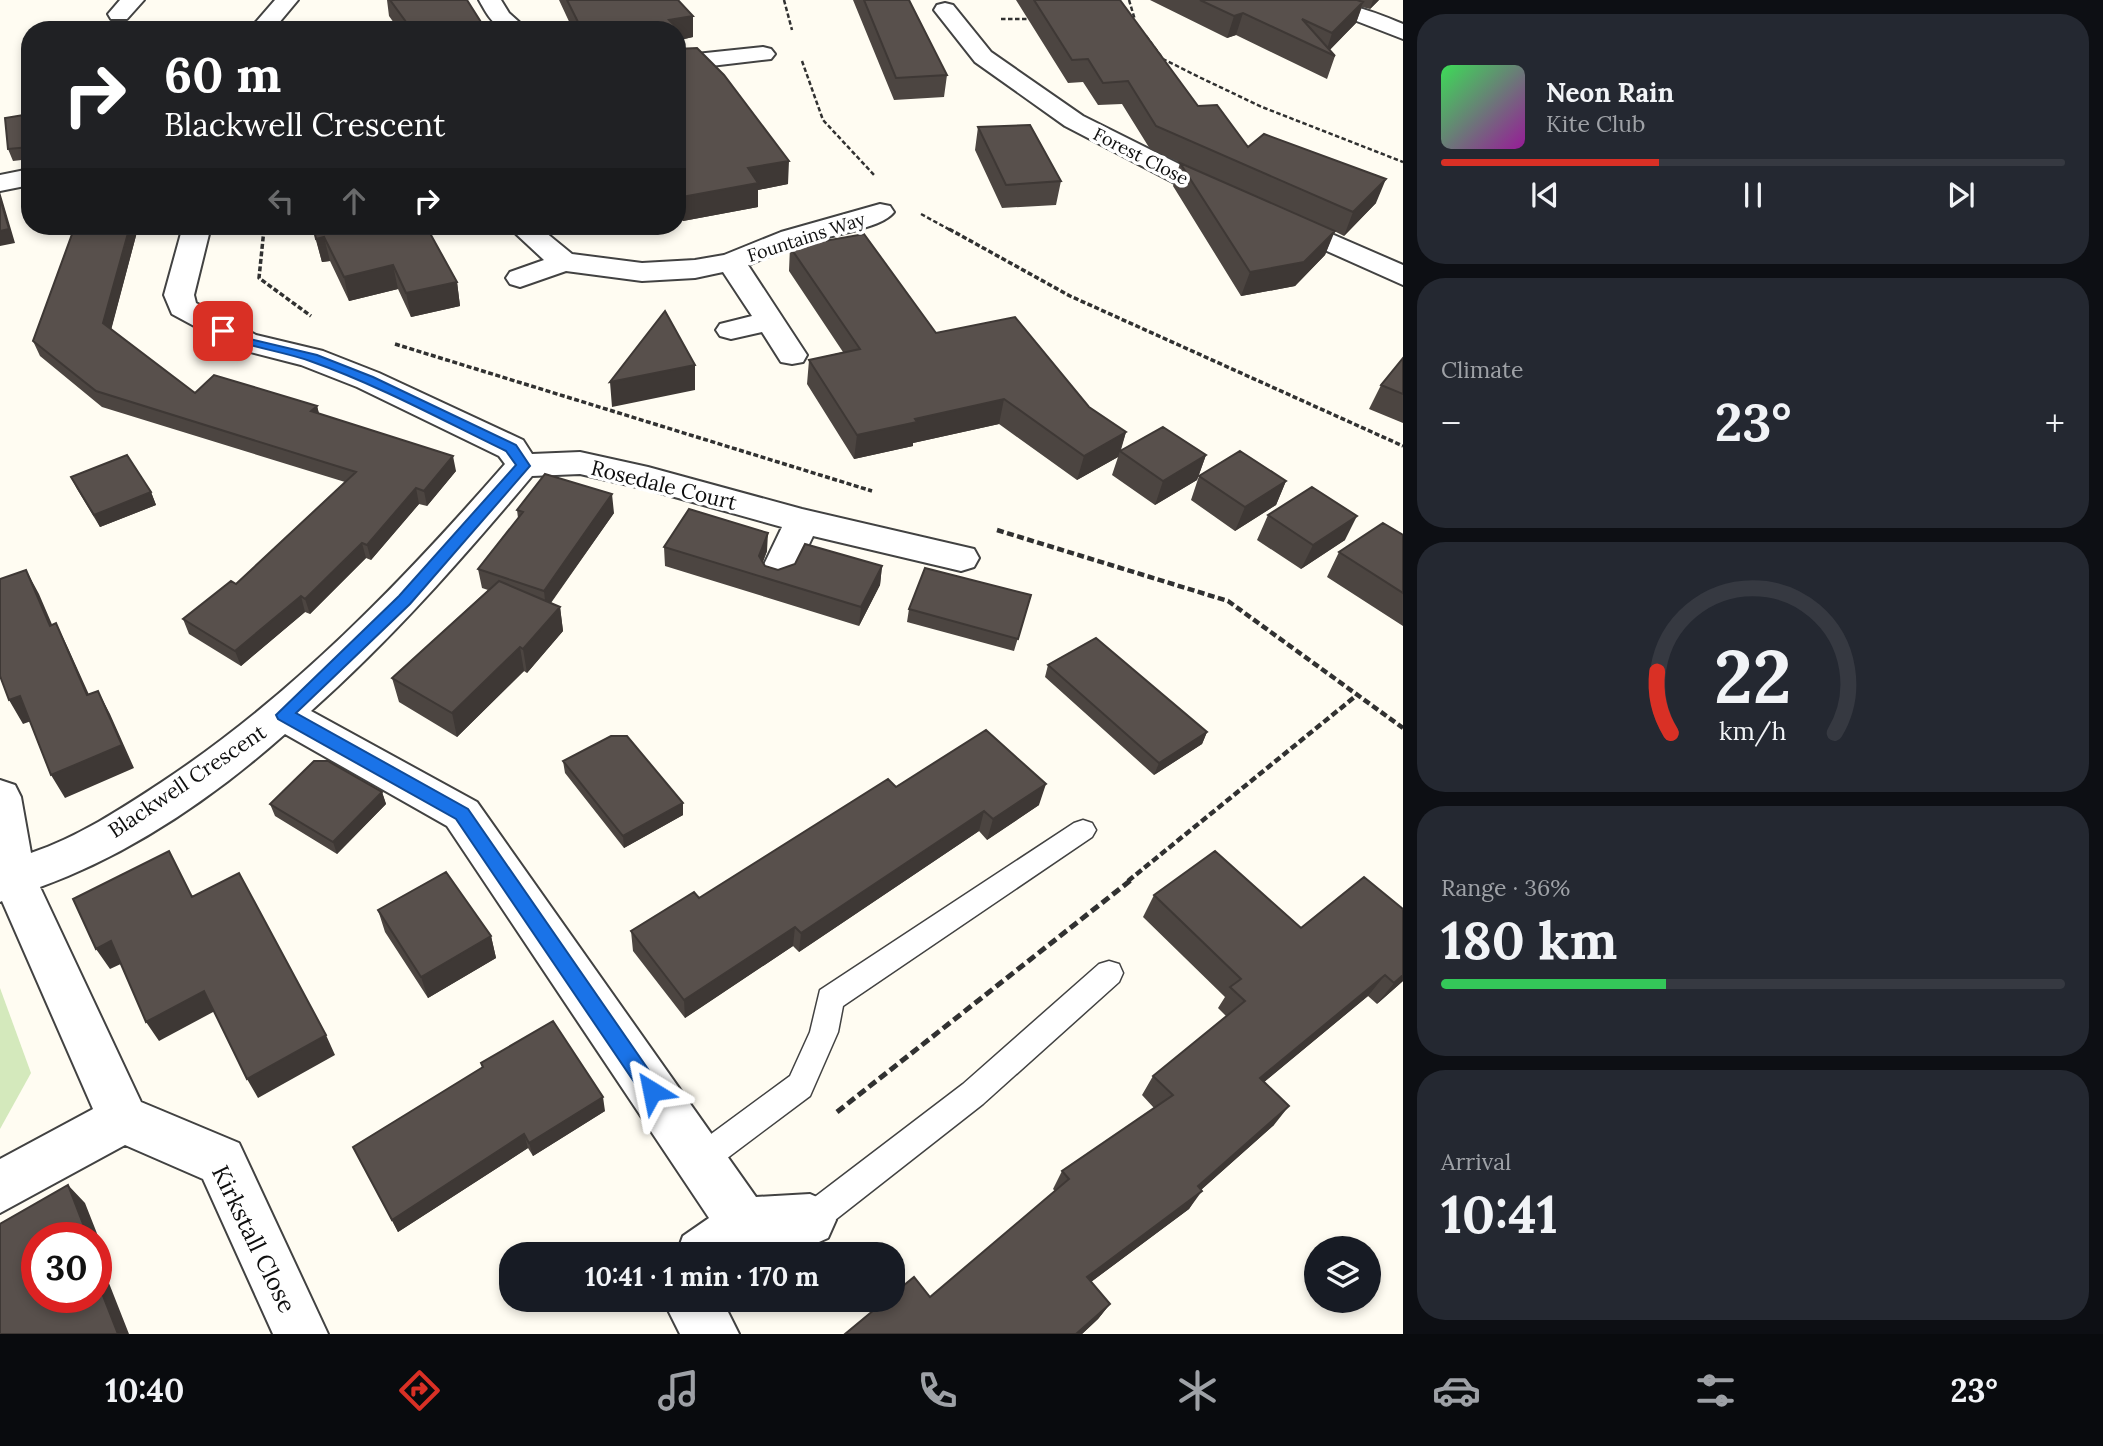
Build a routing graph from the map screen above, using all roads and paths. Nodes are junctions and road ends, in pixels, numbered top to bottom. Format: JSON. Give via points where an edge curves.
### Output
{"nodes":[{"id":1,"x":287,"y":0,"type":"edge"},
{"id":2,"x":490,"y":0,"type":"edge"},
{"id":3,"x":784,"y":0,"type":"edge"},
{"id":4,"x":1129,"y":0,"type":"edge"},
{"id":5,"x":1307,"y":0,"type":"edge"},
{"id":6,"x":986,"y":19,"type":"joint"},
{"id":7,"x":1040,"y":19,"type":"edge"},
{"id":8,"x":268,"y":21,"type":"edge"},
{"id":9,"x":505,"y":21,"type":"edge"},
{"id":10,"x":1403,"y":32,"type":"edge"},
{"id":11,"x":795,"y":40,"type":"dead end"},
{"id":12,"x":799,"y":51,"type":"dead end"},
{"id":13,"x":763,"y":54,"type":"dead end"},
{"id":14,"x":686,"y":62,"type":"edge"},
{"id":15,"x":1403,"y":162,"type":"edge"},
{"id":16,"x":21,"y":179,"type":"edge"},
{"id":17,"x":880,"y":181,"type":"dead end"},
{"id":18,"x":0,"y":183,"type":"edge"},
{"id":19,"x":880,"y":212,"type":"dead end"},
{"id":20,"x":920,"y":214,"type":"dead end"},
{"id":21,"x":195,"y":235,"type":"edge"},
{"id":22,"x":263,"y":235,"type":"edge"},
{"id":23,"x":530,"y":235,"type":"edge"},
{"id":24,"x":731,"y":261,"type":"junction"},
{"id":25,"x":564,"y":262,"type":"junction"},
{"id":26,"x":1403,"y":276,"type":"edge"},
{"id":27,"x":520,"y":278,"type":"dead end"},
{"id":28,"x":318,"y":321,"type":"dead end"},
{"id":29,"x":769,"y":321,"type":"junction"},
{"id":30,"x":732,"y":330,"type":"dead end"},
{"id":31,"x":389,"y":342,"type":"dead end"},
{"id":32,"x":792,"y":355,"type":"dead end"},
{"id":33,"x":1403,"y":446,"type":"edge"},
{"id":34,"x":523,"y":466,"type":"junction"},
{"id":35,"x":879,"y":494,"type":"dead end"},
{"id":36,"x":802,"y":521,"type":"junction"},
{"id":37,"x":984,"y":526,"type":"dead end"},
{"id":38,"x":961,"y":558,"type":"dead end"},
{"id":39,"x":778,"y":573,"type":"edge"},
{"id":40,"x":1357,"y":695,"type":"junction"},
{"id":41,"x":284,"y":715,"type":"junction"},
{"id":42,"x":1403,"y":728,"type":"edge"},
{"id":43,"x":0,"y":797,"type":"edge"},
{"id":44,"x":1083,"y":830,"type":"dead end"},
{"id":45,"x":7,"y":880,"type":"edge"},
{"id":46,"x":1109,"y":972,"type":"dead end"},
{"id":47,"x":122,"y":1119,"type":"junction"},
{"id":48,"x":827,"y":1119,"type":"dead end"},
{"id":49,"x":699,"y":1161,"type":"junction"},
{"id":50,"x":0,"y":1187,"type":"edge"},
{"id":51,"x":810,"y":1220,"type":"joint"},
{"id":52,"x":744,"y":1224,"type":"junction"},
{"id":53,"x":720,"y":1242,"type":"edge"},
{"id":54,"x":301,"y":1334,"type":"edge"}],
"edges":[{"from":1,"to":8,"type":"street"},
{"from":2,"to":9,"type":"street"},
{"from":3,"to":11,"type":"path"},
{"from":4,"to":15,"type":"path","via":[[1133,18],[1163,59],[1262,107]]},
{"from":5,"to":10,"type":"street"},
{"from":6,"to":7,"type":"path"},
{"from":6,"to":26,"type":"street","name":"Forest Close","via":[[950,16],[984,57],[1074,121],[1252,209]]},
{"from":12,"to":17,"type":"path","via":[[823,120]]},
{"from":13,"to":14,"type":"street"},
{"from":16,"to":18,"type":"street"},
{"from":19,"to":24,"type":"street","name":"Fountains Way"},
{"from":20,"to":33,"type":"path","via":[[1070,296]]},
{"from":21,"to":34,"type":"street","via":[[179,295],[183,308],[246,342],[312,358],[368,380],[511,448]]},
{"from":22,"to":28,"type":"path","via":[[259,278]]},
{"from":23,"to":25,"type":"street"},
{"from":24,"to":25,"type":"street","name":"Fountains Way","via":[[695,270],[642,272]]},
{"from":24,"to":29,"type":"street","name":"Fountains Way"},
{"from":25,"to":27,"type":"street","name":"Fountains Way"},
{"from":29,"to":30,"type":"street"},
{"from":29,"to":32,"type":"street","name":"Fountains Way"},
{"from":31,"to":35,"type":"path"},
{"from":34,"to":36,"type":"street","name":"Rosedale Court","via":[[580,463]]},
{"from":34,"to":41,"type":"street","name":"Blackwell Crescent","via":[[405,600]]},
{"from":36,"to":38,"type":"street","name":"Rosedale Court"},
{"from":36,"to":39,"type":"street"},
{"from":37,"to":40,"type":"path","via":[[1228,601]]},
{"from":40,"to":42,"type":"path"},
{"from":40,"to":48,"type":"path"},
{"from":41,"to":45,"type":"street","name":"Blackwell Crescent","via":[[153,809],[82,851]]},
{"from":41,"to":49,"type":"street","via":[[462,814]]},
{"from":43,"to":45,"type":"street"},
{"from":44,"to":49,"type":"lane","via":[[830,999],[824,1032],[800,1086]]},
{"from":45,"to":47,"type":"street"},
{"from":46,"to":51,"type":"lane","via":[[973,1094]]},
{"from":47,"to":50,"type":"street"},
{"from":47,"to":54,"type":"street","name":"Kirkstall Close","via":[[221,1161]]},
{"from":49,"to":52,"type":"street"},
{"from":51,"to":52,"type":"street"},
{"from":52,"to":53,"type":"street"}]}
